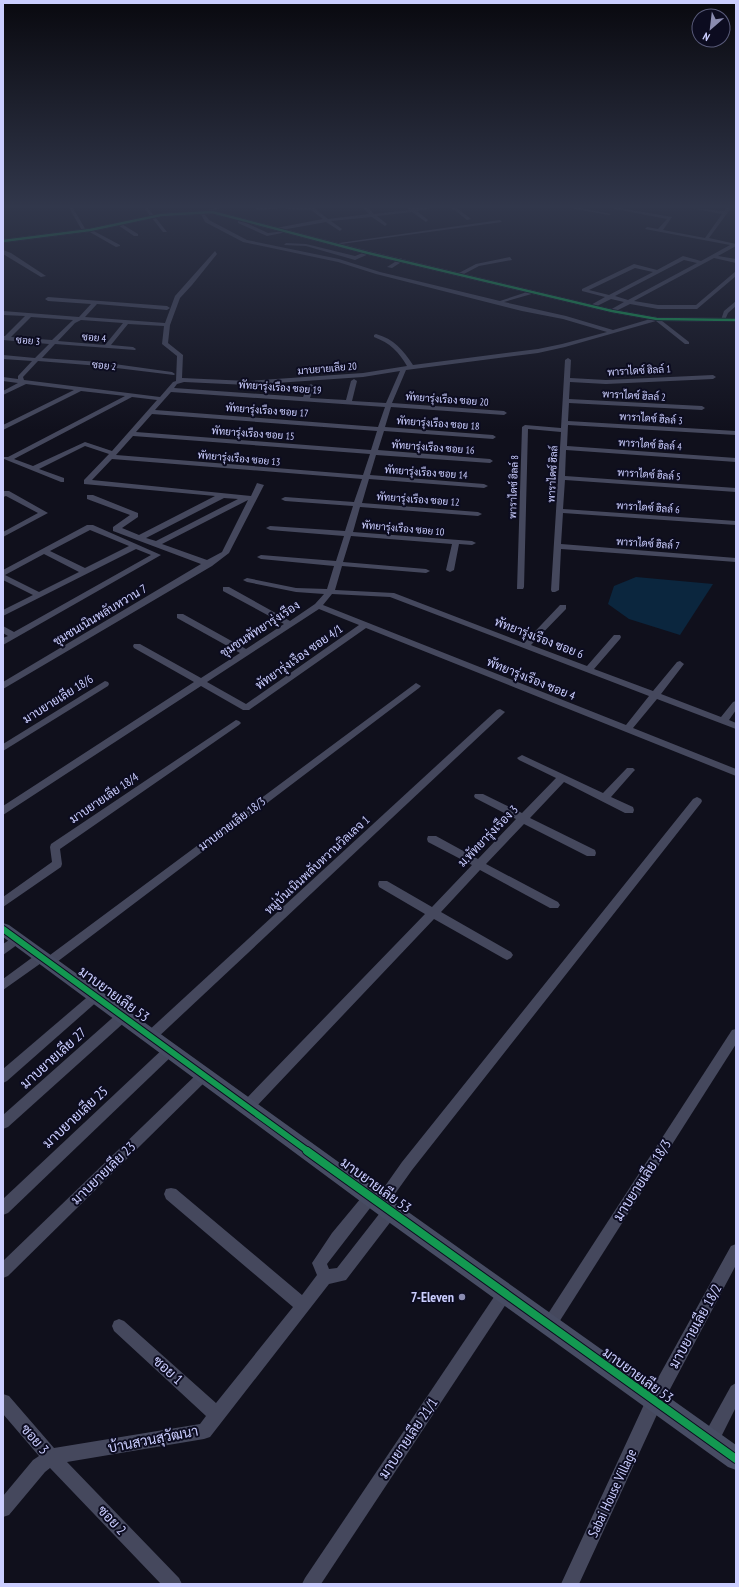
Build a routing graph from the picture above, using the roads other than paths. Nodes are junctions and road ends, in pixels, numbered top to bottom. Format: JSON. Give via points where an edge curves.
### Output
{"nodes":[{"id":1,"x":192,"y":282,"type":"edge"},
{"id":2,"x":416,"y":282,"type":"edge"},
{"id":3,"x":493,"y":282,"type":"edge"},
{"id":4,"x":599,"y":282,"type":"edge"},
{"id":5,"x":624,"y":282,"type":"dead end"},
{"id":6,"x":636,"y":282,"type":"edge"},
{"id":7,"x":664,"y":282,"type":"edge"},
{"id":8,"x":725,"y":282,"type":"edge"},
{"id":9,"x":632,"y":284,"type":"junction"},
{"id":10,"x":533,"y":292,"type":"junction"},
{"id":11,"x":607,"y":297,"type":"junction"},
{"id":12,"x":48,"y":299,"type":"dead end"},
{"id":13,"x":503,"y":301,"type":"dead end"},
{"id":14,"x":96,"y":302,"type":"junction"},
{"id":15,"x":628,"y":302,"type":"junction"},
{"id":16,"x":736,"y":303,"type":"edge"},
{"id":17,"x":591,"y":307,"type":"junction"},
{"id":18,"x":167,"y":308,"type":"dead end"},
{"id":19,"x":612,"y":311,"type":"junction"},
{"id":20,"x":3,"y":313,"type":"edge"},
{"id":21,"x":30,"y":315,"type":"junction"},
{"id":22,"x":80,"y":319,"type":"junction"},
{"id":23,"x":657,"y":319,"type":"junction"},
{"id":24,"x":724,"y":319,"type":"junction"},
{"id":25,"x":736,"y":320,"type":"edge"},
{"id":26,"x":126,"y":323,"type":"junction"},
{"id":27,"x":167,"y":325,"type":"junction"},
{"id":28,"x":611,"y":331,"type":"junction"},
{"id":29,"x":376,"y":336,"type":"dead end"},
{"id":30,"x":5,"y":338,"type":"edge"},
{"id":31,"x":53,"y":343,"type":"junction"},
{"id":32,"x":61,"y":343,"type":"junction"},
{"id":33,"x":687,"y":343,"type":"dead end"},
{"id":34,"x":563,"y":346,"type":"junction"},
{"id":35,"x":106,"y":347,"type":"junction"},
{"id":36,"x":133,"y":349,"type":"dead end"},
{"id":37,"x":571,"y":352,"type":"junction"},
{"id":38,"x":3,"y":357,"type":"edge"},
{"id":39,"x":36,"y":360,"type":"junction"},
{"id":40,"x":44,"y":361,"type":"junction"},
{"id":41,"x":407,"y":368,"type":"junction"},
{"id":42,"x":172,"y":374,"type":"dead end"},
{"id":43,"x":713,"y":376,"type":"dead end"},
{"id":44,"x":3,"y":379,"type":"edge"},
{"id":45,"x":567,"y":380,"type":"junction"},
{"id":46,"x":24,"y":381,"type":"junction"},
{"id":47,"x":180,"y":381,"type":"junction"},
{"id":48,"x":354,"y":381,"type":"dead end"},
{"id":49,"x":312,"y":386,"type":"dead end"},
{"id":50,"x":82,"y":388,"type":"junction"},
{"id":51,"x":169,"y":390,"type":"junction"},
{"id":52,"x":3,"y":393,"type":"edge"},
{"id":53,"x":130,"y":396,"type":"junction"},
{"id":54,"x":162,"y":399,"type":"junction"},
{"id":55,"x":306,"y":399,"type":"junction"},
{"id":56,"x":349,"y":401,"type":"junction"},
{"id":57,"x":566,"y":401,"type":"junction"},
{"id":58,"x":389,"y":404,"type":"junction"},
{"id":59,"x":702,"y":408,"type":"dead end"},
{"id":60,"x":152,"y":412,"type":"junction"},
{"id":61,"x":504,"y":413,"type":"dead end"},
{"id":62,"x":564,"y":426,"type":"junction"},
{"id":63,"x":3,"y":428,"type":"edge"},
{"id":64,"x":381,"y":428,"type":"junction"},
{"id":65,"x":736,"y":433,"type":"edge"},
{"id":66,"x":131,"y":434,"type":"junction"},
{"id":67,"x":493,"y":437,"type":"dead end"},
{"id":68,"x":563,"y":448,"type":"junction"},
{"id":69,"x":374,"y":453,"type":"junction"},
{"id":70,"x":112,"y":456,"type":"junction"},
{"id":71,"x":6,"y":458,"type":"edge"},
{"id":72,"x":736,"y":460,"type":"edge"},
{"id":73,"x":490,"y":461,"type":"dead end"},
{"id":74,"x":33,"y":469,"type":"junction"},
{"id":75,"x":366,"y":478,"type":"junction"},
{"id":76,"x":561,"y":478,"type":"junction"},
{"id":77,"x":61,"y":480,"type":"dead end"},
{"id":78,"x":260,"y":485,"type":"dead end"},
{"id":79,"x":484,"y":486,"type":"dead end"},
{"id":80,"x":736,"y":490,"type":"edge"},
{"id":81,"x":3,"y":495,"type":"edge"},
{"id":82,"x":221,"y":496,"type":"junction"},
{"id":83,"x":90,"y":498,"type":"dead end"},
{"id":84,"x":245,"y":498,"type":"junction"},
{"id":85,"x":254,"y":498,"type":"junction"},
{"id":86,"x":285,"y":499,"type":"dead end"},
{"id":87,"x":357,"y":505,"type":"junction"},
{"id":88,"x":560,"y":511,"type":"junction"},
{"id":89,"x":478,"y":514,"type":"dead end"},
{"id":90,"x":736,"y":523,"type":"edge"},
{"id":91,"x":270,"y":528,"type":"dead end"},
{"id":92,"x":5,"y":532,"type":"edge"},
{"id":93,"x":348,"y":534,"type":"junction"},
{"id":94,"x":139,"y":538,"type":"junction"},
{"id":95,"x":456,"y":542,"type":"junction"},
{"id":96,"x":472,"y":543,"type":"dead end"},
{"id":97,"x":156,"y":544,"type":"junction"},
{"id":98,"x":558,"y":546,"type":"junction"},
{"id":99,"x":134,"y":547,"type":"junction"},
{"id":100,"x":44,"y":551,"type":"junction"},
{"id":101,"x":261,"y":557,"type":"dead end"},
{"id":102,"x":736,"y":560,"type":"edge"},
{"id":103,"x":209,"y":564,"type":"junction"},
{"id":104,"x":339,"y":564,"type":"junction"},
{"id":105,"x":450,"y":570,"type":"dead end"},
{"id":106,"x":84,"y":571,"type":"junction"},
{"id":107,"x":426,"y":571,"type":"dead end"},
{"id":108,"x":3,"y":573,"type":"edge"},
{"id":109,"x":3,"y":577,"type":"edge"},
{"id":110,"x":247,"y":580,"type":"dead end"},
{"id":111,"x":520,"y":587,"type":"dead end"},
{"id":112,"x":226,"y":589,"type":"dead end"},
{"id":113,"x":555,"y":590,"type":"dead end"},
{"id":114,"x":330,"y":592,"type":"junction"},
{"id":115,"x":39,"y":596,"type":"junction"},
{"id":116,"x":318,"y":606,"type":"junction"},
{"id":117,"x":563,"y":607,"type":"dead end"},
{"id":118,"x":3,"y":613,"type":"edge"},
{"id":119,"x":180,"y":616,"type":"dead end"},
{"id":120,"x":290,"y":624,"type":"junction"},
{"id":121,"x":365,"y":625,"type":"junction"},
{"id":122,"x":3,"y":629,"type":"edge"},
{"id":123,"x":14,"y":636,"type":"junction"},
{"id":124,"x":617,"y":637,"type":"dead end"},
{"id":125,"x":3,"y":642,"type":"edge"},
{"id":126,"x":136,"y":646,"type":"dead end"},
{"id":127,"x":526,"y":646,"type":"junction"},
{"id":128,"x":246,"y":652,"type":"junction"},
{"id":129,"x":680,"y":664,"type":"dead end"},
{"id":130,"x":588,"y":670,"type":"junction"},
{"id":131,"x":201,"y":682,"type":"junction"},
{"id":132,"x":105,"y":684,"type":"dead end"},
{"id":133,"x":3,"y":686,"type":"edge"},
{"id":134,"x":416,"y":686,"type":"dead end"},
{"id":135,"x":656,"y":696,"type":"junction"},
{"id":136,"x":736,"y":704,"type":"edge"},
{"id":137,"x":500,"y":712,"type":"dead end"},
{"id":138,"x":723,"y":721,"type":"junction"},
{"id":139,"x":236,"y":724,"type":"dead end"},
{"id":140,"x":736,"y":726,"type":"edge"},
{"id":141,"x":627,"y":730,"type":"junction"},
{"id":142,"x":3,"y":748,"type":"edge"},
{"id":143,"x":522,"y":758,"type":"dead end"},
{"id":144,"x":630,"y":770,"type":"dead end"},
{"id":145,"x":736,"y":773,"type":"edge"},
{"id":146,"x":562,"y":778,"type":"junction"},
{"id":147,"x":479,"y":796,"type":"dead end"},
{"id":148,"x":604,"y":798,"type":"junction"},
{"id":149,"x":697,"y":801,"type":"dead end"},
{"id":150,"x":629,"y":810,"type":"dead end"},
{"id":151,"x":3,"y":811,"type":"edge"},
{"id":152,"x":523,"y":818,"type":"junction"},
{"id":153,"x":432,"y":839,"type":"dead end"},
{"id":154,"x":591,"y":853,"type":"dead end"},
{"id":155,"x":479,"y":864,"type":"junction"},
{"id":156,"x":383,"y":884,"type":"dead end"},
{"id":157,"x":3,"y":903,"type":"edge"},
{"id":158,"x":554,"y":905,"type":"dead end"},
{"id":159,"x":433,"y":912,"type":"junction"},
{"id":160,"x":8,"y":939,"type":"edge"},
{"id":161,"x":507,"y":955,"type":"dead end"},
{"id":162,"x":45,"y":959,"type":"junction"},
{"id":163,"x":3,"y":985,"type":"edge"},
{"id":164,"x":96,"y":996,"type":"junction"},
{"id":165,"x":123,"y":1016,"type":"junction"},
{"id":166,"x":736,"y":1034,"type":"edge"},
{"id":167,"x":151,"y":1036,"type":"junction"},
{"id":168,"x":170,"y":1050,"type":"junction"},
{"id":169,"x":204,"y":1075,"type":"junction"},
{"id":170,"x":3,"y":1077,"type":"edge"},
{"id":171,"x":247,"y":1107,"type":"junction"},
{"id":172,"x":3,"y":1123,"type":"edge"},
{"id":173,"x":171,"y":1194,"type":"dead end"},
{"id":174,"x":381,"y":1204,"type":"junction"},
{"id":175,"x":3,"y":1208,"type":"edge"},
{"id":176,"x":736,"y":1251,"type":"edge"},
{"id":177,"x":3,"y":1271,"type":"edge"},
{"id":178,"x":325,"y":1277,"type":"junction"},
{"id":179,"x":505,"y":1293,"type":"junction"},
{"id":180,"x":302,"y":1305,"type":"junction"},
{"id":181,"x":549,"y":1325,"type":"junction"},
{"id":182,"x":120,"y":1326,"type":"dead end"},
{"id":183,"x":736,"y":1391,"type":"edge"},
{"id":184,"x":3,"y":1402,"type":"edge"},
{"id":185,"x":654,"y":1402,"type":"junction"},
{"id":186,"x":216,"y":1414,"type":"junction"},
{"id":187,"x":710,"y":1441,"type":"junction"},
{"id":188,"x":51,"y":1457,"type":"junction"},
{"id":189,"x":736,"y":1459,"type":"edge"},
{"id":190,"x":3,"y":1509,"type":"edge"},
{"id":191,"x":172,"y":1584,"type":"edge"},
{"id":192,"x":311,"y":1584,"type":"edge"},
{"id":193,"x":570,"y":1584,"type":"edge"}],
"edges":[{"from":1,"to":27,"type":"street","via":[[177,297]]},
{"from":2,"to":28,"type":"street","via":[[564,317]]},
{"from":3,"to":10,"type":"street"},
{"from":4,"to":11,"type":"street","via":[[584,290]]},
{"from":5,"to":9,"type":"street"},
{"from":6,"to":9,"type":"street"},
{"from":7,"to":15,"type":"street"},
{"from":8,"to":15,"type":"street","via":[[696,307],[658,307]]},
{"from":9,"to":11,"type":"street"},
{"from":10,"to":13,"type":"street"},
{"from":10,"to":17,"type":"street"},
{"from":11,"to":15,"type":"street"},
{"from":11,"to":17,"type":"street"},
{"from":12,"to":14,"type":"street"},
{"from":14,"to":18,"type":"street"},
{"from":14,"to":22,"type":"street"},
{"from":15,"to":19,"type":"street"},
{"from":16,"to":24,"type":"street","via":[[726,312]]},
{"from":17,"to":19,"type":"street"},
{"from":19,"to":23,"type":"street"},
{"from":20,"to":21,"type":"street"},
{"from":21,"to":22,"type":"street"},
{"from":21,"to":30,"type":"street"},
{"from":22,"to":26,"type":"street"},
{"from":22,"to":31,"type":"street","via":[[73,322]]},
{"from":22,"to":32,"type":"street","via":[[80,323]]},
{"from":23,"to":24,"type":"street"},
{"from":23,"to":28,"type":"street","name":"มาบยายเลีย 20"},
{"from":23,"to":33,"type":"street"},
{"from":24,"to":25,"type":"street"},
{"from":26,"to":27,"type":"street"},
{"from":26,"to":35,"type":"street"},
{"from":27,"to":47,"type":"street","via":[[165,344],[180,355]]},
{"from":28,"to":37,"type":"street","name":"มาบยายเลีย 20"},
{"from":29,"to":41,"type":"street","via":[[389,340],[403,354]]},
{"from":30,"to":31,"type":"street","name":"ซอย 3"},
{"from":31,"to":32,"type":"street","name":"ซอย 4"},
{"from":31,"to":39,"type":"street"},
{"from":32,"to":35,"type":"street","name":"ซอย 4"},
{"from":32,"to":40,"type":"street"},
{"from":34,"to":37,"type":"street","name":"มาบยายเลีย 20"},
{"from":34,"to":37,"type":"street","name":"พาราไดซ์ ฮิลล์","via":[[564,356]]},
{"from":34,"to":41,"type":"street","name":"มาบยายเลีย 20","via":[[536,352]]},
{"from":35,"to":36,"type":"street","name":"ซอย 4"},
{"from":37,"to":45,"type":"street","name":"พาราไดซ์ ฮิลล์"},
{"from":38,"to":39,"type":"street"},
{"from":39,"to":40,"type":"street","name":"ซอย 2"},
{"from":39,"to":46,"type":"street","via":[[20,377]]},
{"from":40,"to":42,"type":"street","name":"ซอย 2","via":[[100,364]]},
{"from":40,"to":46,"type":"street"},
{"from":41,"to":47,"type":"street","name":"มาบยายเลีย 20","via":[[356,376],[289,381]]},
{"from":41,"to":58,"type":"street","name":"ชุมชนพัทยารุ่งเรือง"},
{"from":43,"to":45,"type":"street","name":"พาราไดซ์ ฮิลล์ 1","via":[[606,382]]},
{"from":44,"to":46,"type":"street"},
{"from":45,"to":57,"type":"street","name":"พาราไดซ์ ฮิลล์"},
{"from":46,"to":50,"type":"street"},
{"from":46,"to":52,"type":"street"},
{"from":47,"to":51,"type":"street"},
{"from":48,"to":56,"type":"street"},
{"from":49,"to":55,"type":"street"},
{"from":50,"to":53,"type":"street"},
{"from":50,"to":63,"type":"street"},
{"from":51,"to":54,"type":"street"},
{"from":51,"to":55,"type":"street","name":"พัทยารุ่งเรือง ซอย 19"},
{"from":53,"to":54,"type":"street"},
{"from":53,"to":71,"type":"street"},
{"from":54,"to":60,"type":"street"},
{"from":55,"to":56,"type":"street","name":"พัทยารุ่งเรือง ซอย 19"},
{"from":56,"to":58,"type":"street","name":"พัทยารุ่งเรือง ซอย 19"},
{"from":57,"to":59,"type":"street","name":"พาราไดซ์ ฮิลล์ 2"},
{"from":57,"to":62,"type":"street","name":"พาราไดซ์ ฮิลล์"},
{"from":58,"to":61,"type":"street","name":"พัทยารุ่งเรือง ซอย 20"},
{"from":58,"to":64,"type":"street","name":"ชุมชนพัทยารุ่งเรือง"},
{"from":60,"to":64,"type":"street","name":"พัทยารุ่งเรือง ซอย 17"},
{"from":60,"to":66,"type":"street"},
{"from":62,"to":65,"type":"street","name":"พาราไดซ์ ฮิลล์ 3"},
{"from":62,"to":68,"type":"street","name":"พาราไดซ์ ฮิลล์"},
{"from":62,"to":111,"type":"street","name":"พาราไดซ์ ฮิลล์ 8","via":[[525,427]]},
{"from":64,"to":67,"type":"street","name":"พัทยารุ่งเรือง ซอย 18"},
{"from":64,"to":69,"type":"street","name":"ชุมชนพัทยารุ่งเรือง"},
{"from":66,"to":69,"type":"street","name":"พัทยารุ่งเรือง ซอย 15"},
{"from":66,"to":70,"type":"street"},
{"from":68,"to":72,"type":"street","name":"พาราไดซ์ ฮิลล์ 4"},
{"from":68,"to":76,"type":"street","name":"พาราไดซ์ ฮิลล์"},
{"from":69,"to":73,"type":"street","name":"พัทยารุ่งเรือง ซอย 16"},
{"from":69,"to":75,"type":"street","name":"ชุมชนพัทยารุ่งเรือง"},
{"from":70,"to":74,"type":"street","name":"พัทยารุ่งเรือง ซอย 13","via":[[85,444]]},
{"from":70,"to":75,"type":"street","name":"พัทยารุ่งเรือง ซอย 13"},
{"from":70,"to":82,"type":"street","via":[[86,482]]},
{"from":71,"to":74,"type":"street"},
{"from":74,"to":77,"type":"street"},
{"from":75,"to":79,"type":"street","name":"พัทยารุ่งเรือง ซอย 14"},
{"from":75,"to":87,"type":"street","name":"ชุมชนพัทยารุ่งเรือง"},
{"from":76,"to":80,"type":"street","name":"พาราไดซ์ ฮิลล์ 5"},
{"from":76,"to":88,"type":"street","name":"พาราไดซ์ ฮิลล์"},
{"from":78,"to":85,"type":"street","name":"ชุมชนเนินพลับหวาน 7"},
{"from":81,"to":92,"type":"street","via":[[6,493],[44,513]]},
{"from":82,"to":84,"type":"street"},
{"from":82,"to":94,"type":"street"},
{"from":83,"to":94,"type":"street","via":[[135,515],[116,529]]},
{"from":84,"to":85,"type":"street"},
{"from":84,"to":97,"type":"street"},
{"from":85,"to":103,"type":"street","name":"ชุมชนเนินพลับหวาน 7","via":[[225,553]]},
{"from":86,"to":87,"type":"street","name":"พัทยารุ่งเรือง ซอย 12"},
{"from":87,"to":89,"type":"street","name":"พัทยารุ่งเรือง ซอย 12"},
{"from":87,"to":93,"type":"street","name":"ชุมชนพัทยารุ่งเรือง"},
{"from":88,"to":90,"type":"street","name":"พาราไดซ์ ฮิลล์ 6"},
{"from":88,"to":98,"type":"street","name":"พาราไดซ์ ฮิลล์"},
{"from":91,"to":93,"type":"street","name":"พัทยารุ่งเรือง ซอย 10"},
{"from":93,"to":95,"type":"street","name":"พัทยารุ่งเรือง ซอย 10"},
{"from":93,"to":104,"type":"street","name":"ชุมชนพัทยารุ่งเรือง"},
{"from":94,"to":97,"type":"street"},
{"from":95,"to":96,"type":"street","name":"พัทยารุ่งเรือง ซอย 10"},
{"from":95,"to":105,"type":"street","name":"พัทยารุ่งเรือง ซอย 10"},
{"from":97,"to":103,"type":"street"},
{"from":98,"to":102,"type":"street","name":"พาราไดซ์ ฮิลล์ 7"},
{"from":98,"to":113,"type":"street","name":"พาราไดซ์ ฮิลล์"},
{"from":99,"to":100,"type":"street","via":[[90,527]]},
{"from":99,"to":106,"type":"street"},
{"from":99,"to":123,"type":"street","via":[[157,555]]},
{"from":100,"to":106,"type":"street"},
{"from":100,"to":108,"type":"street"},
{"from":101,"to":104,"type":"street"},
{"from":103,"to":133,"type":"street","name":"ชุมชนเนินพลับหวาน 7"},
{"from":104,"to":107,"type":"street"},
{"from":104,"to":114,"type":"street","name":"ชุมชนพัทยารุ่งเรือง"},
{"from":106,"to":115,"type":"street"},
{"from":109,"to":115,"type":"street"},
{"from":110,"to":114,"type":"street","name":"พัทยารุ่งเรือง ซอย 6","via":[[296,590]]},
{"from":112,"to":120,"type":"street"},
{"from":114,"to":116,"type":"street","name":"ชุมชนพัทยารุ่งเรือง"},
{"from":114,"to":127,"type":"street","name":"พัทยารุ่งเรือง ซอย 6","via":[[391,595]]},
{"from":115,"to":118,"type":"street"},
{"from":116,"to":120,"type":"street","name":"ชุมชนพัทยารุ่งเรือง"},
{"from":116,"to":121,"type":"street","name":"พัทยารุ่งเรือง ซอย 4"},
{"from":117,"to":127,"type":"street"},
{"from":119,"to":128,"type":"street"},
{"from":120,"to":128,"type":"street","name":"ชุมชนพัทยารุ่งเรือง"},
{"from":121,"to":131,"type":"street","name":"พัทยารุ่งเรือง ซอย 4/1","via":[[246,708]]},
{"from":121,"to":141,"type":"street","name":"พัทยารุ่งเรือง ซอย 4"},
{"from":122,"to":123,"type":"street"},
{"from":123,"to":125,"type":"street"},
{"from":124,"to":130,"type":"street"},
{"from":126,"to":131,"type":"street"},
{"from":127,"to":130,"type":"street","name":"พัทยารุ่งเรือง ซอย 6"},
{"from":128,"to":131,"type":"street","name":"ชุมชนพัทยารุ่งเรือง"},
{"from":129,"to":135,"type":"street"},
{"from":130,"to":135,"type":"street","name":"พัทยารุ่งเรือง ซอย 6"},
{"from":131,"to":151,"type":"street","name":"ชุมชนพัทยารุ่งเรือง"},
{"from":132,"to":142,"type":"street","name":"มาบยายเลีย 18/6"},
{"from":134,"to":162,"type":"street","name":"มาบยายเลีย 18/3"},
{"from":135,"to":138,"type":"street","name":"พัทยารุ่งเรือง ซอย 6"},
{"from":135,"to":141,"type":"street"},
{"from":136,"to":138,"type":"street"},
{"from":137,"to":167,"type":"street","name":"หมู่บ้นเนินพลับหวานวิลเลจ 1"},
{"from":138,"to":140,"type":"street","name":"พัทยารุ่งเรือง ซอย 6"},
{"from":139,"to":157,"type":"street","name":"มาบยายเลีย 18/4","via":[[55,847],[57,864]]},
{"from":141,"to":145,"type":"street","name":"พัทยารุ่งเรือง ซอย 4"},
{"from":143,"to":146,"type":"street"},
{"from":144,"to":148,"type":"street"},
{"from":146,"to":148,"type":"street"},
{"from":146,"to":152,"type":"street","name":"ม.พัทยารุ่งเรือง 3"},
{"from":147,"to":152,"type":"street"},
{"from":148,"to":150,"type":"street"},
{"from":149,"to":174,"type":"street","via":[[407,1166]]},
{"from":152,"to":154,"type":"street"},
{"from":152,"to":155,"type":"street","name":"ม.พัทยารุ่งเรือง 3"},
{"from":153,"to":155,"type":"street"},
{"from":155,"to":158,"type":"street"},
{"from":155,"to":159,"type":"street","name":"ม.พัทยารุ่งเรือง 3"},
{"from":156,"to":159,"type":"street"},
{"from":159,"to":161,"type":"street"},
{"from":159,"to":171,"type":"street","name":"ม.พัทยารุ่งเรือง 3"},
{"from":160,"to":162,"type":"street","name":"มาบยายเลีย 53"},
{"from":162,"to":163,"type":"street","name":"มาบยายเลีย 18/3"},
{"from":162,"to":164,"type":"street","name":"มาบยายเลีย 53"},
{"from":164,"to":165,"type":"street","name":"มาบยายเลีย 53"},
{"from":164,"to":170,"type":"street"},
{"from":165,"to":167,"type":"street","name":"มาบยายเลีย 53"},
{"from":165,"to":172,"type":"street","name":"มาบยายเลีย 27"},
{"from":166,"to":181,"type":"street","name":"มาบยายเลีย 18/3"},
{"from":167,"to":168,"type":"street","name":"มาบยายเลีย 53"},
{"from":168,"to":169,"type":"street","name":"มาบยายเลีย 53"},
{"from":168,"to":175,"type":"street","name":"มาบยายเลีย 25"},
{"from":169,"to":171,"type":"street","name":"มาบยายเลีย 53"},
{"from":169,"to":177,"type":"street","name":"มาบยายเลีย 23"},
{"from":171,"to":174,"type":"street","name":"มาบยายเลีย 53"},
{"from":173,"to":180,"type":"street"},
{"from":174,"to":178,"type":"street","via":[[341,1275]]},
{"from":174,"to":178,"type":"street","via":[[337,1238],[319,1263]]},
{"from":174,"to":179,"type":"street","name":"มาบยายเลีย 53"},
{"from":176,"to":185,"type":"street","name":"มาบยายเลีย 18/2"},
{"from":178,"to":180,"type":"street","name":"บ้านสวนสุวัฒนา"},
{"from":179,"to":181,"type":"street","name":"มาบยายเลีย 53"},
{"from":179,"to":192,"type":"street","name":"มาบยายเลีย 21/1"},
{"from":180,"to":186,"type":"street","name":"บ้านสวนสุวัฒนา"},
{"from":181,"to":185,"type":"street","name":"มาบยายเลีย 53"},
{"from":182,"to":186,"type":"street","name":"ซอย 1"},
{"from":183,"to":187,"type":"street"},
{"from":184,"to":188,"type":"street","name":"ซอย 3"},
{"from":185,"to":187,"type":"street","name":"มาบยายเลีย 53"},
{"from":185,"to":193,"type":"street","name":"Sabai House Village"},
{"from":186,"to":188,"type":"street","name":"บ้านสวนสุวัฒนา","via":[[204,1431]]},
{"from":187,"to":189,"type":"street","name":"มาบยายเลีย 53"},
{"from":188,"to":190,"type":"street","via":[[39,1466]]},
{"from":188,"to":191,"type":"street","name":"ซอย 2"}]}
